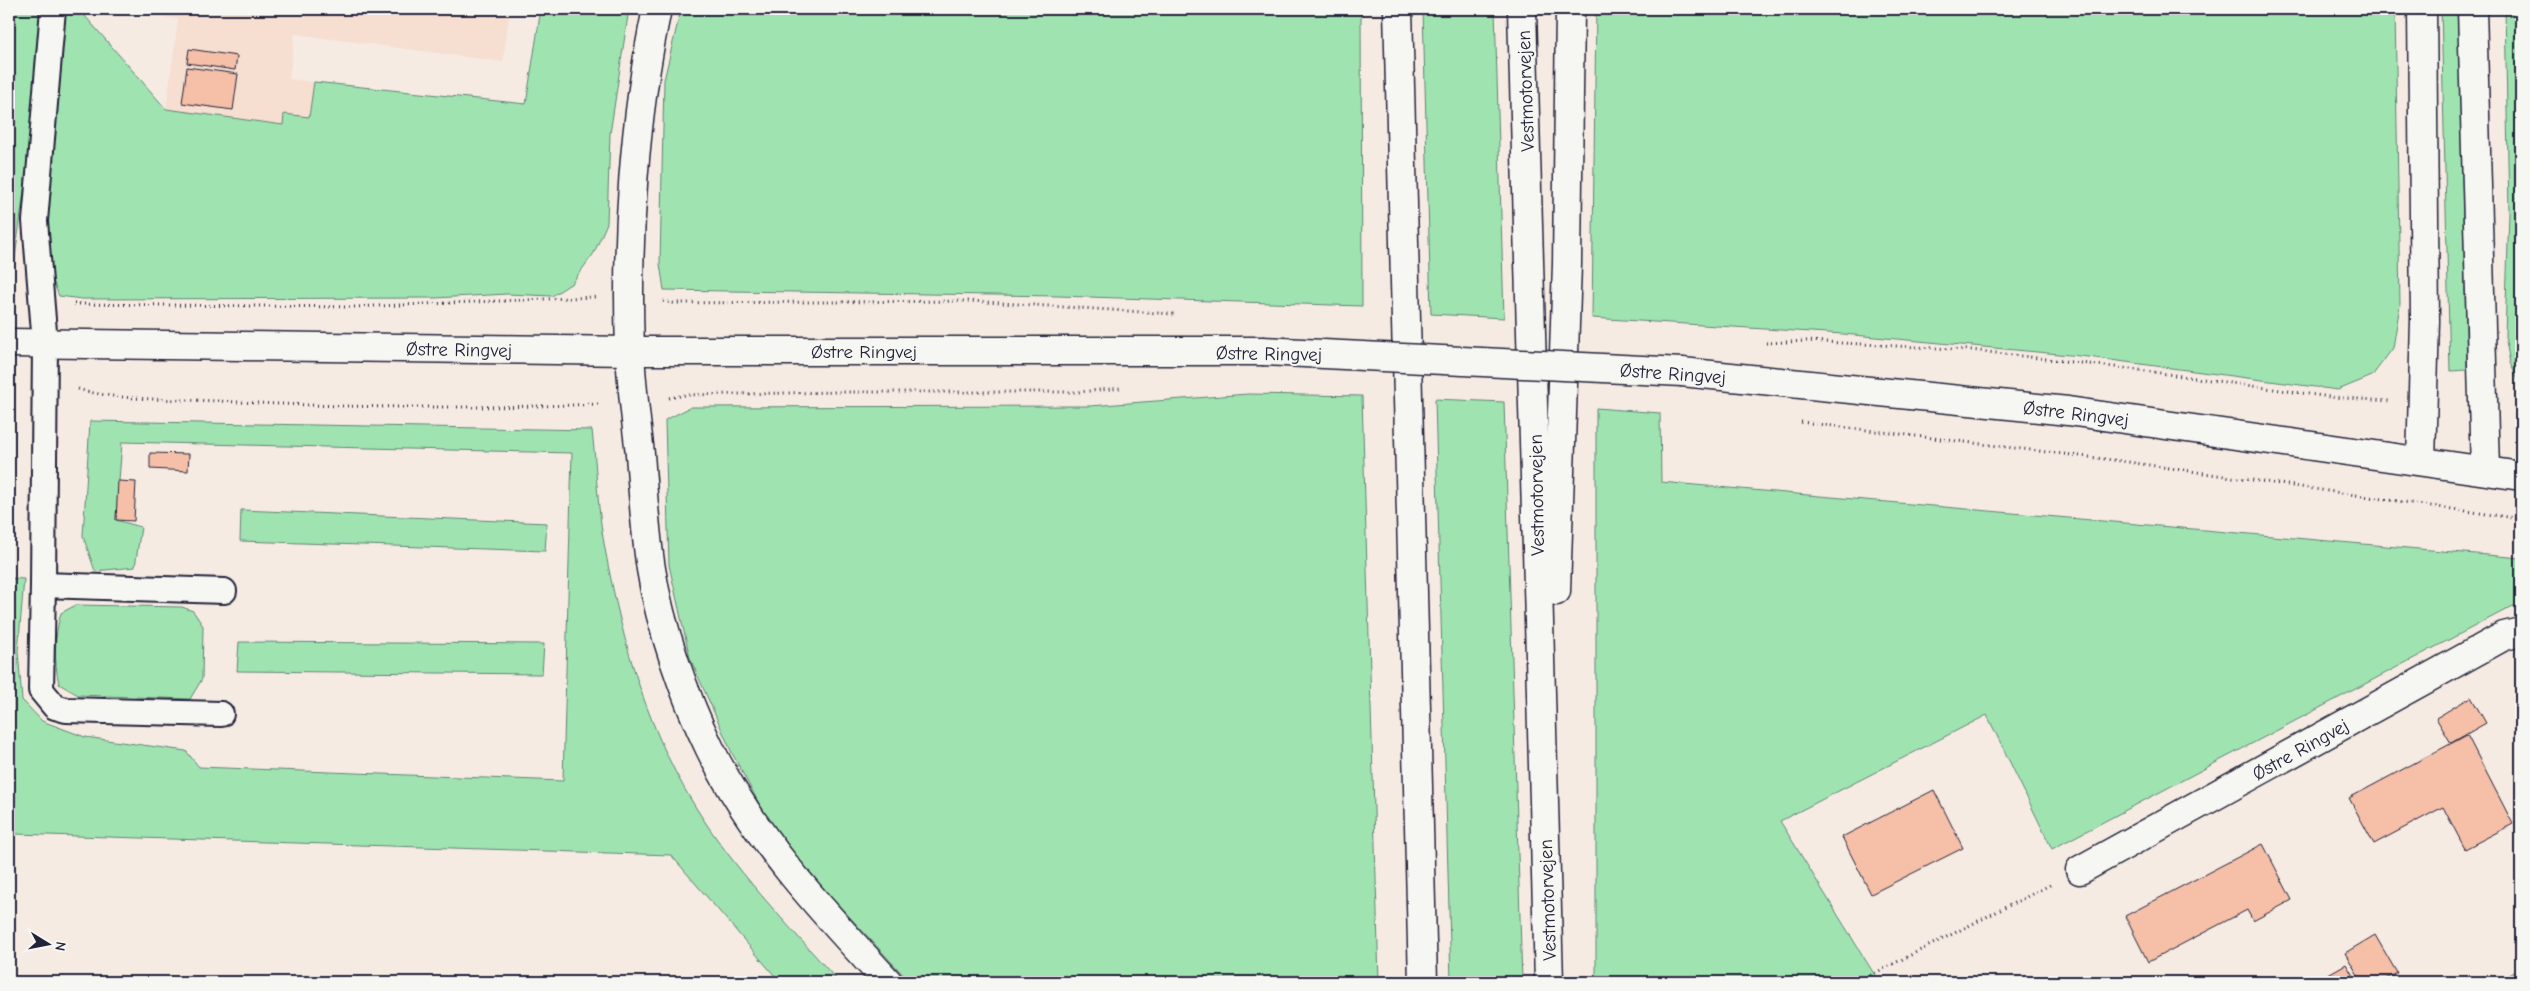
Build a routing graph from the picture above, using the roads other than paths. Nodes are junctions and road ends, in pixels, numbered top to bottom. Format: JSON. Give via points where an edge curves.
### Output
{"nodes":[{"id":1,"x":53,"y":9,"type":"edge"},
{"id":2,"x":657,"y":9,"type":"edge"},
{"id":3,"x":1398,"y":9,"type":"edge"},
{"id":4,"x":1522,"y":9,"type":"edge"},
{"id":5,"x":1570,"y":9,"type":"edge"},
{"id":6,"x":2422,"y":9,"type":"edge"},
{"id":7,"x":2472,"y":9,"type":"edge"},
{"id":8,"x":9,"y":343,"type":"edge"},
{"id":9,"x":46,"y":344,"type":"junction"},
{"id":10,"x":630,"y":351,"type":"junction"},
{"id":11,"x":2421,"y":460,"type":"junction"},
{"id":12,"x":2485,"y":470,"type":"junction"},
{"id":13,"x":2521,"y":476,"type":"edge"},
{"id":14,"x":43,"y":585,"type":"junction"},
{"id":15,"x":224,"y":591,"type":"dead end"},
{"id":16,"x":2521,"y":632,"type":"edge"},
{"id":17,"x":221,"y":714,"type":"dead end"},
{"id":18,"x":1546,"y":867,"type":"junction"},
{"id":19,"x":2080,"y":870,"type":"road end"},
{"id":20,"x":888,"y":982,"type":"edge"},
{"id":21,"x":1423,"y":982,"type":"edge"},
{"id":22,"x":1549,"y":982,"type":"edge"}],
"edges":[{"from":1,"to":9,"type":"lane","via":[[36,221]]},
{"from":2,"to":10,"type":"main road","via":[[643,94],[631,226]]},
{"from":3,"to":21,"type":"main road"},
{"from":4,"to":18,"type":"main road","name":"Vestmotorvejen"},
{"from":5,"to":18,"type":"main road","via":[[1567,274]]},
{"from":6,"to":11,"type":"main road","via":[[2425,320]]},
{"from":7,"to":12,"type":"main road"},
{"from":8,"to":9,"type":"main road","name":"Østre Ringvej"},
{"from":9,"to":10,"type":"main road","name":"Østre Ringvej"},
{"from":9,"to":14,"type":"lane"},
{"from":10,"to":11,"type":"main road","name":"Østre Ringvej","bridge":true,"via":[[1262,351],[1682,372],[2068,411]]},
{"from":10,"to":20,"type":"main road","via":[[651,570],[674,662],[710,749],[757,830],[816,904]]},
{"from":11,"to":12,"type":"main road","name":"Østre Ringvej"},
{"from":12,"to":13,"type":"main road","name":"Østre Ringvej"},
{"from":14,"to":15,"type":"lane"},
{"from":14,"to":17,"type":"lane","via":[[41,690],[55,707],[66,710]]},
{"from":16,"to":19,"type":"main road","name":"Østre Ringvej","via":[[2504,636]]},
{"from":18,"to":22,"type":"main road","name":"Vestmotorvejen"}]}
